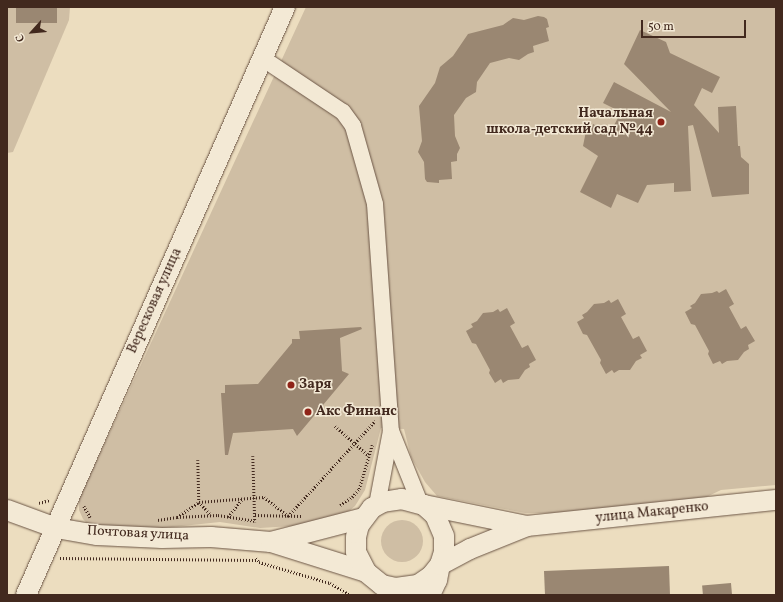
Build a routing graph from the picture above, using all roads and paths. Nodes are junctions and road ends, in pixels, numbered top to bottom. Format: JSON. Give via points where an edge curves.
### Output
{"nodes":[{"id":1,"x":286,"y":7,"type":"edge"},
{"id":2,"x":262,"y":58,"type":"junction"},
{"id":3,"x":336,"y":426,"type":"dead end"},
{"id":4,"x":376,"y":426,"type":"dead end"},
{"id":5,"x":391,"y":431,"type":"junction"},
{"id":6,"x":373,"y":440,"type":"dead end"},
{"id":7,"x":354,"y":443,"type":"junction"},
{"id":8,"x":253,"y":456,"type":"dead end"},
{"id":9,"x":369,"y":456,"type":"junction"},
{"id":10,"x":198,"y":460,"type":"dead end"},
{"id":11,"x":53,"y":497,"type":"dead end"},
{"id":12,"x":255,"y":497,"type":"junction"},
{"id":13,"x":243,"y":498,"type":"junction"},
{"id":14,"x":776,"y":500,"type":"edge"},
{"id":15,"x":84,"y":502,"type":"dead end"},
{"id":16,"x":200,"y":502,"type":"junction"},
{"id":17,"x":36,"y":504,"type":"dead end"},
{"id":18,"x":422,"y":504,"type":"junction"},
{"id":19,"x":338,"y":506,"type":"dead end"},
{"id":20,"x":7,"y":510,"type":"edge"},
{"id":21,"x":370,"y":511,"type":"junction"},
{"id":22,"x":212,"y":515,"type":"junction"},
{"id":23,"x":255,"y":515,"type":"junction"},
{"id":24,"x":288,"y":516,"type":"junction"},
{"id":25,"x":304,"y":516,"type":"dead end"},
{"id":26,"x":177,"y":517,"type":"junction"},
{"id":27,"x":228,"y":517,"type":"junction"},
{"id":28,"x":91,"y":518,"type":"dead end"},
{"id":29,"x":155,"y":520,"type":"dead end"},
{"id":30,"x":255,"y":522,"type":"junction"},
{"id":31,"x":527,"y":526,"type":"junction"},
{"id":32,"x":56,"y":528,"type":"junction"},
{"id":33,"x":256,"y":528,"type":"dead end"},
{"id":34,"x":264,"y":549,"type":"junction"},
{"id":35,"x":53,"y":556,"type":"dead end"},
{"id":36,"x":256,"y":560,"type":"junction"},
{"id":37,"x":440,"y":565,"type":"junction"},
{"id":38,"x":367,"y":574,"type":"junction"},
{"id":39,"x":26,"y":595,"type":"edge"},
{"id":40,"x":351,"y":595,"type":"edge"},
{"id":41,"x":383,"y":595,"type":"edge"},
{"id":42,"x":430,"y":595,"type":"edge"}],
"edges":[{"from":1,"to":2,"type":"street","name":"Вересковая улица"},
{"from":2,"to":5,"type":"street","via":[[343,112],[353,126],[375,204]]},
{"from":2,"to":32,"type":"street","name":"Вересковая улица"},
{"from":3,"to":7,"type":"path"},
{"from":4,"to":7,"type":"path","via":[[377,419]]},
{"from":5,"to":18,"type":"street"},
{"from":5,"to":21,"type":"street"},
{"from":6,"to":9,"type":"path"},
{"from":7,"to":9,"type":"path"},
{"from":7,"to":24,"type":"path"},
{"from":8,"to":12,"type":"path"},
{"from":9,"to":19,"type":"path","via":[[359,488],[344,504]]},
{"from":10,"to":16,"type":"path"},
{"from":11,"to":17,"type":"path"},
{"from":12,"to":13,"type":"path"},
{"from":12,"to":23,"type":"path"},
{"from":12,"to":24,"type":"path","via":[[264,497]]},
{"from":13,"to":16,"type":"path"},
{"from":13,"to":27,"type":"path"},
{"from":14,"to":31,"type":"street","name":"улица Макаренко"},
{"from":15,"to":28,"type":"path","via":[[84,509]]},
{"from":16,"to":22,"type":"path"},
{"from":16,"to":26,"type":"path"},
{"from":18,"to":21,"type":"street","via":[[402,499],[389,500]]},
{"from":18,"to":31,"type":"street","name":"улица Макаренко"},
{"from":18,"to":37,"type":"street","via":[[439,522],[444,536],[444,552]]},
{"from":20,"to":32,"type":"street","name":"Почтовая улица"},
{"from":21,"to":34,"type":"street","name":"Почтовая улица"},
{"from":21,"to":38,"type":"street","via":[[357,530],[355,545],[358,560]]},
{"from":22,"to":26,"type":"path"},
{"from":22,"to":27,"type":"path"},
{"from":23,"to":24,"type":"path"},
{"from":23,"to":30,"type":"path"},
{"from":24,"to":25,"type":"path"},
{"from":26,"to":29,"type":"path"},
{"from":27,"to":30,"type":"path"},
{"from":30,"to":33,"type":"path"},
{"from":31,"to":37,"type":"street","name":"улица Макаренко","via":[[470,549]]},
{"from":32,"to":34,"type":"street","name":"Почтовая улица","via":[[97,535],[211,537]]},
{"from":32,"to":39,"type":"street","name":"Вересковая улица"},
{"from":34,"to":36,"type":"path"},
{"from":34,"to":38,"type":"street","name":"Почтовая улица"},
{"from":35,"to":36,"type":"path"},
{"from":36,"to":40,"type":"path","via":[[330,583]]},
{"from":37,"to":38,"type":"street","via":[[431,576],[411,587],[389,587]]},
{"from":37,"to":42,"type":"street"},
{"from":38,"to":41,"type":"street"}]}
